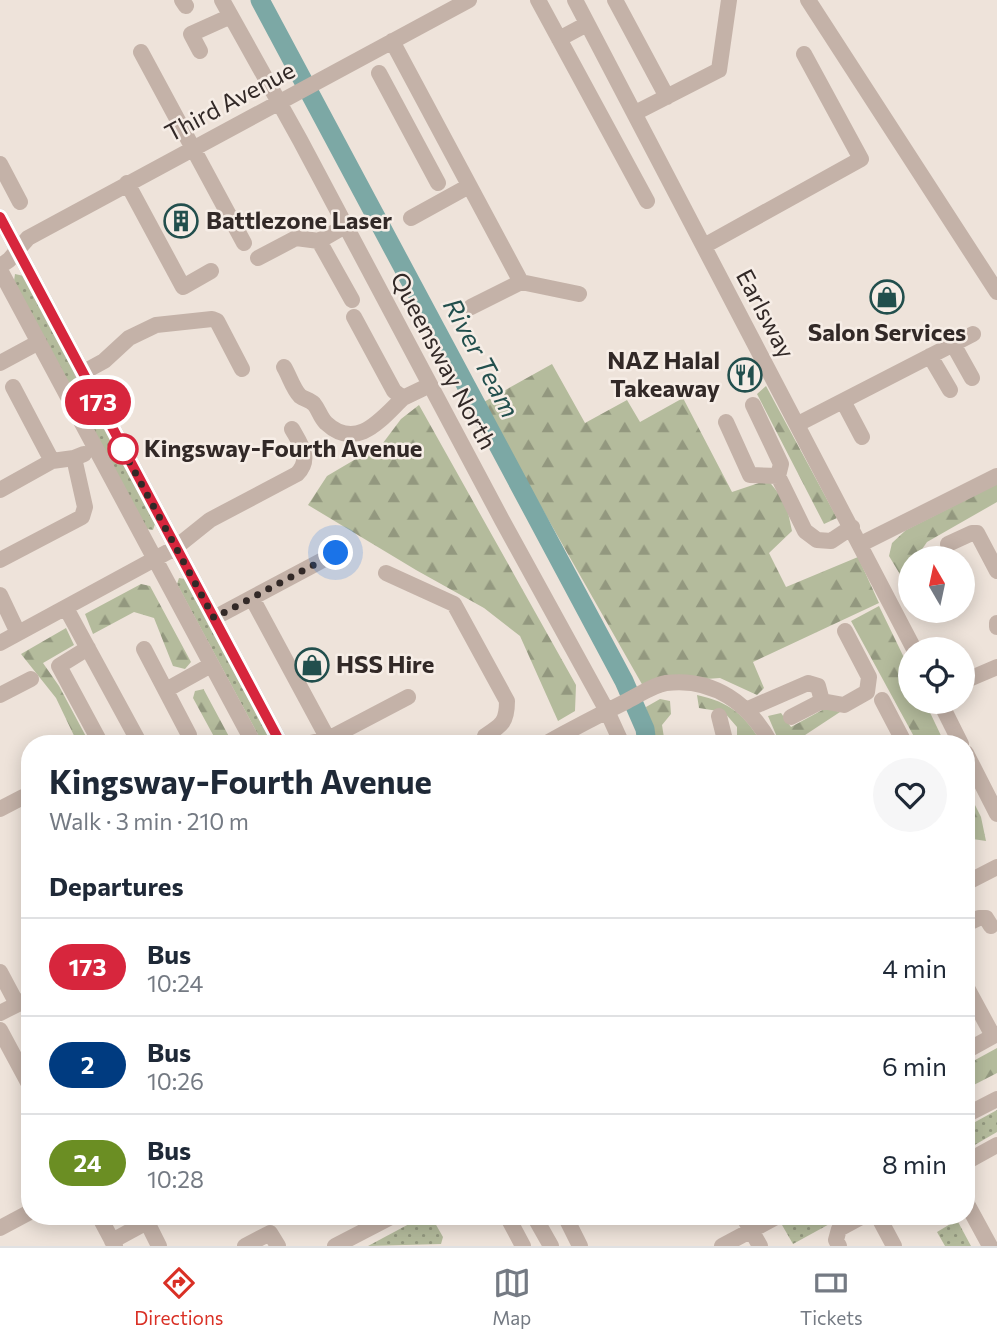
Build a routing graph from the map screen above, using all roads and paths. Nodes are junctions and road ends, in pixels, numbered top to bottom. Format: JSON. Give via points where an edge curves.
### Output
{"nodes":[{"id":1,"x":222,"y":0,"type":"edge"},
{"id":2,"x":469,"y":0,"type":"edge"},
{"id":3,"x":538,"y":0,"type":"edge"},
{"id":4,"x":575,"y":0,"type":"edge"},
{"id":5,"x":615,"y":0,"type":"edge"},
{"id":6,"x":729,"y":0,"type":"edge"},
{"id":7,"x":814,"y":2,"type":"edge"},
{"id":8,"x":230,"y":16,"type":"junction"},
{"id":9,"x":587,"y":24,"type":"junction"},
{"id":10,"x":559,"y":39,"type":"junction"},
{"id":11,"x":392,"y":41,"type":"junction"},
{"id":12,"x":141,"y":51,"type":"dead end"},
{"id":13,"x":200,"y":51,"type":"dead end"},
{"id":14,"x":804,"y":54,"type":"dead end"},
{"id":15,"x":379,"y":73,"type":"dead end"},
{"id":16,"x":419,"y":93,"type":"junction"},
{"id":17,"x":667,"y":97,"type":"junction"},
{"id":18,"x":278,"y":102,"type":"junction"},
{"id":19,"x":397,"y":105,"type":"junction"},
{"id":20,"x":635,"y":113,"type":"junction"},
{"id":21,"x":651,"y":145,"type":"junction"},
{"id":22,"x":193,"y":148,"type":"junction"},
{"id":23,"x":624,"y":160,"type":"junction"},
{"id":24,"x":0,"y":164,"type":"edge"},
{"id":25,"x":127,"y":183,"type":"junction"},
{"id":26,"x":438,"y":183,"type":"dead end"},
{"id":27,"x":469,"y":186,"type":"junction"},
{"id":28,"x":647,"y":201,"type":"dead end"},
{"id":29,"x":20,"y":202,"type":"dead end"},
{"id":30,"x":0,"y":217,"type":"edge"},
{"id":31,"x":411,"y":218,"type":"dead end"},
{"id":32,"x":345,"y":226,"type":"junction"},
{"id":33,"x":319,"y":241,"type":"junction"},
{"id":34,"x":244,"y":243,"type":"dead end"},
{"id":35,"x":704,"y":246,"type":"junction"},
{"id":36,"x":17,"y":248,"type":"junction"},
{"id":37,"x":258,"y":258,"type":"dead end"},
{"id":38,"x":0,"y":268,"type":"edge"},
{"id":39,"x":211,"y":271,"type":"dead end"},
{"id":40,"x":521,"y":282,"type":"junction"},
{"id":41,"x":997,"y":292,"type":"edge"},
{"id":42,"x":579,"y":294,"type":"dead end"},
{"id":43,"x":352,"y":300,"type":"dead end"},
{"id":44,"x":471,"y":307,"type":"dead end"},
{"id":45,"x":354,"y":317,"type":"dead end"},
{"id":46,"x":973,"y":334,"type":"dead end"},
{"id":47,"x":39,"y":342,"type":"junction"},
{"id":48,"x":953,"y":344,"type":"junction"},
{"id":49,"x":930,"y":356,"type":"junction"},
{"id":50,"x":0,"y":363,"type":"edge"},
{"id":51,"x":284,"y":366,"type":"dead end"},
{"id":52,"x":242,"y":369,"type":"dead end"},
{"id":53,"x":82,"y":373,"type":"junction"},
{"id":54,"x":972,"y":377,"type":"dead end"},
{"id":55,"x":430,"y":385,"type":"junction"},
{"id":56,"x":13,"y":387,"type":"dead end"},
{"id":57,"x":950,"y":390,"type":"dead end"},
{"id":58,"x":403,"y":398,"type":"junction"},
{"id":59,"x":843,"y":401,"type":"junction"},
{"id":60,"x":752,"y":405,"type":"dead end"},
{"id":61,"x":726,"y":422,"type":"dead end"},
{"id":62,"x":798,"y":424,"type":"junction"},
{"id":63,"x":292,"y":429,"type":"dead end"},
{"id":64,"x":862,"y":437,"type":"dead end"},
{"id":65,"x":95,"y":448,"type":"junction"},
{"id":66,"x":74,"y":458,"type":"junction"},
{"id":67,"x":52,"y":461,"type":"junction"},
{"id":68,"x":778,"y":476,"type":"junction"},
{"id":69,"x":997,"y":476,"type":"edge"},
{"id":70,"x":0,"y":490,"type":"edge"},
{"id":71,"x":852,"y":527,"type":"junction"},
{"id":72,"x":861,"y":544,"type":"junction"},
{"id":73,"x":948,"y":544,"type":"dead end"},
{"id":74,"x":175,"y":548,"type":"junction"},
{"id":75,"x":336,"y":553,"type":"dead end"},
{"id":76,"x":155,"y":560,"type":"junction"},
{"id":77,"x":0,"y":561,"type":"edge"},
{"id":78,"x":997,"y":571,"type":"edge"},
{"id":79,"x":386,"y":573,"type":"dead end"},
{"id":80,"x":0,"y":595,"type":"edge"},
{"id":81,"x":253,"y":598,"type":"junction"},
{"id":82,"x":66,"y":607,"type":"junction"},
{"id":83,"x":214,"y":618,"type":"junction"},
{"id":84,"x":845,"y":631,"type":"dead end"},
{"id":85,"x":19,"y":633,"type":"junction"},
{"id":86,"x":908,"y":637,"type":"edge"},
{"id":87,"x":0,"y":643,"type":"edge"},
{"id":88,"x":88,"y":648,"type":"junction"},
{"id":89,"x":145,"y":649,"type":"dead end"},
{"id":90,"x":211,"y":665,"type":"junction"},
{"id":91,"x":997,"y":667,"type":"edge"},
{"id":92,"x":975,"y":676,"type":"edge"},
{"id":93,"x":31,"y":679,"type":"dead end"},
{"id":94,"x":166,"y":690,"type":"junction"},
{"id":95,"x":0,"y":695,"type":"edge"},
{"id":96,"x":408,"y":697,"type":"dead end"},
{"id":97,"x":882,"y":700,"type":"dead end"},
{"id":98,"x":822,"y":701,"type":"junction"},
{"id":99,"x":613,"y":708,"type":"junction"},
{"id":100,"x":748,"y":709,"type":"junction"},
{"id":101,"x":946,"y":714,"type":"edge"},
{"id":102,"x":719,"y":716,"type":"dead end"},
{"id":103,"x":790,"y":718,"type":"dead end"},
{"id":104,"x":96,"y":735,"type":"edge"},
{"id":105,"x":134,"y":735,"type":"edge"},
{"id":106,"x":189,"y":735,"type":"dead end"},
{"id":107,"x":249,"y":735,"type":"edge"},
{"id":108,"x":276,"y":735,"type":"edge"},
{"id":109,"x":312,"y":735,"type":"edge"},
{"id":110,"x":329,"y":735,"type":"edge"},
{"id":111,"x":486,"y":735,"type":"edge"},
{"id":112,"x":562,"y":735,"type":"edge"},
{"id":113,"x":620,"y":735,"type":"edge"},
{"id":114,"x":724,"y":735,"type":"edge"},
{"id":115,"x":765,"y":735,"type":"edge"},
{"id":116,"x":897,"y":735,"type":"edge"},
{"id":117,"x":956,"y":735,"type":"edge"},
{"id":118,"x":975,"y":771,"type":"edge"},
{"id":119,"x":21,"y":798,"type":"edge"},
{"id":120,"x":0,"y":809,"type":"edge"},
{"id":121,"x":997,"y":814,"type":"edge"},
{"id":122,"x":997,"y":867,"type":"edge"},
{"id":123,"x":975,"y":878,"type":"edge"},
{"id":124,"x":975,"y":920,"type":"edge"},
{"id":125,"x":992,"y":926,"type":"dead end"},
{"id":126,"x":0,"y":972,"type":"edge"},
{"id":127,"x":21,"y":995,"type":"edge"},
{"id":128,"x":21,"y":1003,"type":"edge"},
{"id":129,"x":975,"y":1012,"type":"edge"},
{"id":130,"x":0,"y":1013,"type":"edge"},
{"id":131,"x":0,"y":1030,"type":"edge"},
{"id":132,"x":995,"y":1035,"type":"edge"},
{"id":133,"x":975,"y":1046,"type":"edge"},
{"id":134,"x":21,"y":1069,"type":"edge"},
{"id":135,"x":997,"y":1099,"type":"edge"},
{"id":136,"x":975,"y":1110,"type":"edge"},
{"id":137,"x":997,"y":1145,"type":"edge"},
{"id":138,"x":975,"y":1157,"type":"edge"},
{"id":139,"x":21,"y":1217,"type":"edge"},
{"id":140,"x":975,"y":1218,"type":"edge"},
{"id":141,"x":105,"y":1225,"type":"edge"},
{"id":142,"x":137,"y":1225,"type":"edge"},
{"id":143,"x":148,"y":1225,"type":"edge"},
{"id":144,"x":376,"y":1225,"type":"edge"},
{"id":145,"x":512,"y":1225,"type":"edge"},
{"id":146,"x":539,"y":1225,"type":"edge"},
{"id":147,"x":570,"y":1225,"type":"edge"},
{"id":148,"x":745,"y":1225,"type":"edge"},
{"id":149,"x":748,"y":1225,"type":"edge"},
{"id":150,"x":846,"y":1225,"type":"edge"},
{"id":151,"x":883,"y":1225,"type":"edge"},
{"id":152,"x":0,"y":1228,"type":"edge"},
{"id":153,"x":274,"y":1240,"type":"edge"},
{"id":154,"x":114,"y":1243,"type":"edge"},
{"id":155,"x":159,"y":1246,"type":"edge"},
{"id":156,"x":245,"y":1246,"type":"edge"},
{"id":157,"x":335,"y":1246,"type":"edge"},
{"id":158,"x":523,"y":1246,"type":"edge"},
{"id":159,"x":551,"y":1246,"type":"edge"},
{"id":160,"x":580,"y":1246,"type":"edge"},
{"id":161,"x":722,"y":1246,"type":"edge"},
{"id":162,"x":760,"y":1246,"type":"edge"},
{"id":163,"x":839,"y":1246,"type":"edge"},
{"id":164,"x":894,"y":1246,"type":"edge"},
{"id":165,"x":990,"y":1246,"type":"edge"}],
"edges":[{"from":1,"to":8,"type":"street","name":"Queensway North"},
{"from":2,"to":11,"type":"street","name":"Third Avenue"},
{"from":3,"to":10,"type":"street"},
{"from":4,"to":9,"type":"street","name":"Earlsway"},
{"from":5,"to":17,"type":"street"},
{"from":6,"to":17,"type":"street","via":[[719,71]]},
{"from":7,"to":41,"type":"street"},
{"from":8,"to":13,"type":"street","via":[[191,34]]},
{"from":8,"to":18,"type":"street","name":"Queensway North"},
{"from":9,"to":10,"type":"street"},
{"from":9,"to":20,"type":"street","name":"Earlsway"},
{"from":10,"to":23,"type":"street"},
{"from":11,"to":16,"type":"street"},
{"from":11,"to":18,"type":"street","name":"Third Avenue"},
{"from":12,"to":22,"type":"street"},
{"from":14,"to":35,"type":"street","via":[[861,159]]},
{"from":15,"to":19,"type":"street"},
{"from":16,"to":19,"type":"street"},
{"from":16,"to":27,"type":"street"},
{"from":17,"to":20,"type":"street"},
{"from":18,"to":22,"type":"street","name":"Third Avenue"},
{"from":18,"to":32,"type":"street","name":"Queensway North"},
{"from":19,"to":26,"type":"street"},
{"from":20,"to":21,"type":"street","name":"Earlsway"},
{"from":21,"to":23,"type":"street"},
{"from":21,"to":35,"type":"street","name":"Earlsway"},
{"from":22,"to":25,"type":"street","name":"Third Avenue"},
{"from":22,"to":34,"type":"street"},
{"from":23,"to":28,"type":"street"},
{"from":24,"to":29,"type":"street"},
{"from":25,"to":36,"type":"street","name":"Third Avenue"},
{"from":25,"to":39,"type":"street","via":[[183,287]]},
{"from":27,"to":31,"type":"street"},
{"from":27,"to":40,"type":"street"},
{"from":30,"to":36,"type":"street"},
{"from":32,"to":33,"type":"street"},
{"from":32,"to":55,"type":"street","name":"Queensway North"},
{"from":33,"to":37,"type":"street","via":[[296,238]]},
{"from":33,"to":43,"type":"street"},
{"from":35,"to":62,"type":"street","name":"Earlsway"},
{"from":36,"to":38,"type":"street","name":"Third Avenue"},
{"from":36,"to":53,"type":"street"},
{"from":38,"to":47,"type":"street"},
{"from":40,"to":42,"type":"street"},
{"from":40,"to":44,"type":"street"},
{"from":45,"to":58,"type":"street","via":[[394,391]]},
{"from":46,"to":48,"type":"street"},
{"from":47,"to":50,"type":"street"},
{"from":47,"to":65,"type":"street"},
{"from":48,"to":49,"type":"street"},
{"from":48,"to":54,"type":"street"},
{"from":49,"to":57,"type":"street"},
{"from":49,"to":59,"type":"street"},
{"from":51,"to":58,"type":"street","via":[[299,395],[313,403],[333,429],[349,434],[377,425]]},
{"from":52,"to":53,"type":"street","via":[[212,319],[156,325]]},
{"from":53,"to":74,"type":"street"},
{"from":55,"to":58,"type":"street"},
{"from":55,"to":99,"type":"street","name":"Queensway North"},
{"from":56,"to":67,"type":"street"},
{"from":59,"to":62,"type":"street"},
{"from":59,"to":64,"type":"street"},
{"from":60,"to":68,"type":"street","via":[[780,464]]},
{"from":61,"to":68,"type":"street","via":[[750,475]]},
{"from":62,"to":71,"type":"street","name":"Earlsway"},
{"from":63,"to":74,"type":"street","via":[[304,452],[303,468],[210,520]]},
{"from":65,"to":66,"type":"street"},
{"from":65,"to":76,"type":"street"},
{"from":66,"to":67,"type":"street"},
{"from":66,"to":77,"type":"street","via":[[85,508],[82,517]]},
{"from":67,"to":70,"type":"street"},
{"from":68,"to":71,"type":"street","via":[[805,531],[817,540],[831,541]]},
{"from":69,"to":72,"type":"street"},
{"from":71,"to":72,"type":"street","name":"Earlsway"},
{"from":72,"to":86,"type":"street","name":"Earlsway"},
{"from":73,"to":78,"type":"street","via":[[977,533]]},
{"from":74,"to":76,"type":"street"},
{"from":74,"to":83,"type":"street"},
{"from":75,"to":81,"type":"street"},
{"from":76,"to":82,"type":"street"},
{"from":76,"to":90,"type":"street"},
{"from":79,"to":111,"type":"street","via":[[454,604],[507,701],[507,714],[500,726]]},
{"from":80,"to":85,"type":"street"},
{"from":81,"to":83,"type":"street"},
{"from":81,"to":109,"type":"street"},
{"from":82,"to":85,"type":"street"},
{"from":82,"to":88,"type":"street"},
{"from":83,"to":108,"type":"street"},
{"from":84,"to":98,"type":"street","via":[[869,677],[867,692],[844,705]]},
{"from":85,"to":87,"type":"street"},
{"from":88,"to":104,"type":"street","via":[[59,666]]},
{"from":88,"to":105,"type":"street"},
{"from":89,"to":94,"type":"street"},
{"from":90,"to":94,"type":"street"},
{"from":90,"to":107,"type":"street"},
{"from":91,"to":92,"type":"street"},
{"from":93,"to":95,"type":"street"},
{"from":94,"to":106,"type":"street"},
{"from":96,"to":110,"type":"street"},
{"from":97,"to":116,"type":"street"},
{"from":98,"to":100,"type":"street","via":[[818,686],[808,683]]},
{"from":98,"to":103,"type":"street"},
{"from":99,"to":100,"type":"street","via":[[665,683],[696,683],[723,691]]},
{"from":99,"to":112,"type":"street"},
{"from":99,"to":113,"type":"street","name":"Queensway North"},
{"from":100,"to":115,"type":"street"},
{"from":101,"to":117,"type":"street"},
{"from":102,"to":114,"type":"street"},
{"from":118,"to":121,"type":"street"},
{"from":119,"to":120,"type":"street"},
{"from":122,"to":123,"type":"street"},
{"from":124,"to":125,"type":"street","via":[[986,918]]},
{"from":126,"to":127,"type":"street"},
{"from":128,"to":130,"type":"street"},
{"from":129,"to":132,"type":"street"},
{"from":131,"to":134,"type":"street"},
{"from":132,"to":133,"type":"street"},
{"from":135,"to":136,"type":"street"},
{"from":137,"to":138,"type":"street"},
{"from":139,"to":152,"type":"street"},
{"from":140,"to":165,"type":"street"},
{"from":141,"to":154,"type":"street"},
{"from":142,"to":154,"type":"street"},
{"from":143,"to":155,"type":"street"},
{"from":144,"to":157,"type":"street"},
{"from":145,"to":158,"type":"street"},
{"from":146,"to":159,"type":"street"},
{"from":147,"to":160,"type":"street"},
{"from":148,"to":161,"type":"street"},
{"from":149,"to":162,"type":"street"},
{"from":150,"to":163,"type":"street","via":[[839,1229]]},
{"from":151,"to":164,"type":"street"},
{"from":153,"to":156,"type":"street"}]}
